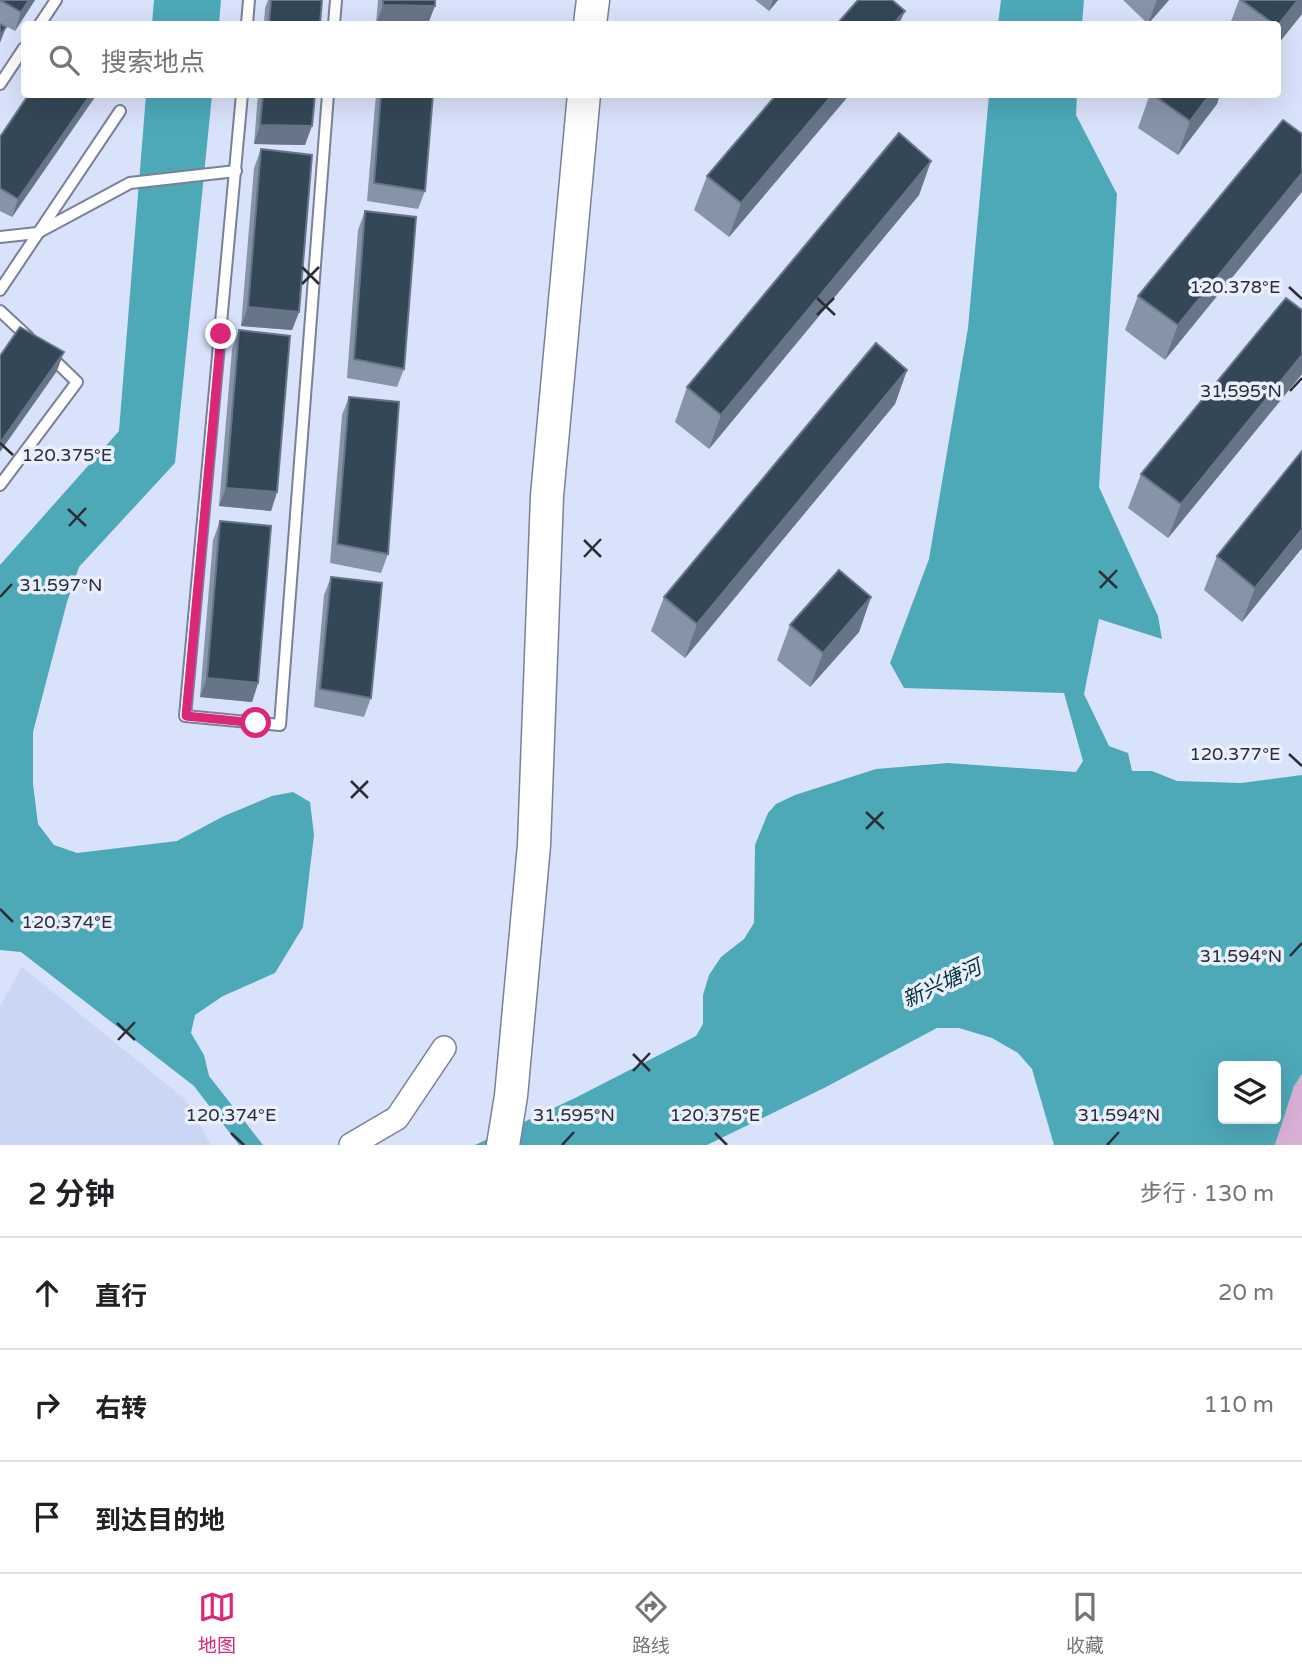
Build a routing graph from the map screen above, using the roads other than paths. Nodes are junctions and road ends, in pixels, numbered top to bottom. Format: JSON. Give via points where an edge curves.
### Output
{"nodes":[{"id":1,"x":56,"y":0,"type":"edge"},
{"id":2,"x":249,"y":0,"type":"edge"},
{"id":3,"x":336,"y":0,"type":"edge"},
{"id":4,"x":593,"y":0,"type":"edge"},
{"id":5,"x":42,"y":21,"type":"edge"},
{"id":6,"x":247,"y":21,"type":"edge"},
{"id":7,"x":334,"y":21,"type":"edge"},
{"id":8,"x":590,"y":21,"type":"edge"},
{"id":9,"x":21,"y":52,"type":"edge"},
{"id":10,"x":0,"y":84,"type":"edge"},
{"id":11,"x":242,"y":98,"type":"edge"},
{"id":12,"x":328,"y":98,"type":"edge"},
{"id":13,"x":584,"y":98,"type":"edge"},
{"id":14,"x":120,"y":111,"type":"dead end"},
{"id":15,"x":236,"y":171,"type":"junction"},
{"id":16,"x":37,"y":233,"type":"junction"},
{"id":17,"x":0,"y":237,"type":"edge"},
{"id":18,"x":0,"y":290,"type":"edge"},
{"id":19,"x":0,"y":311,"type":"edge"},
{"id":20,"x":0,"y":485,"type":"edge"},
{"id":21,"x":444,"y":1048,"type":"dead end"},
{"id":22,"x":351,"y":1145,"type":"edge"},
{"id":23,"x":503,"y":1145,"type":"edge"}],
"edges":[{"from":1,"to":5,"type":"lane"},
{"from":2,"to":6,"type":"lane"},
{"from":3,"to":7,"type":"lane"},
{"from":4,"to":8,"type":"street"},
{"from":9,"to":10,"type":"lane"},
{"from":11,"to":15,"type":"lane"},
{"from":12,"to":15,"type":"lane","via":[[280,725],[186,716]]},
{"from":13,"to":23,"type":"street","via":[[547,496],[534,845]]},
{"from":14,"to":16,"type":"lane"},
{"from":15,"to":16,"type":"lane","via":[[130,183]]},
{"from":16,"to":17,"type":"lane"},
{"from":16,"to":18,"type":"lane"},
{"from":19,"to":20,"type":"lane","via":[[77,382]]},
{"from":21,"to":22,"type":"street","via":[[397,1118]]}]}
